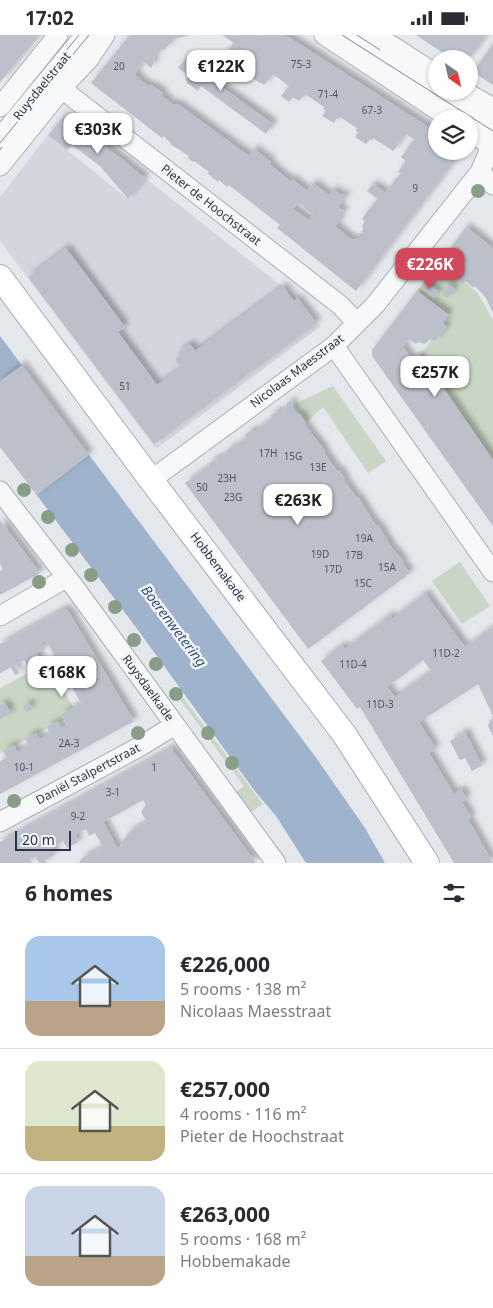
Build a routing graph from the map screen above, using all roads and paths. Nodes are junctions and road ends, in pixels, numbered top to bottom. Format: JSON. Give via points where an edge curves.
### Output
{"nodes":[{"id":1,"x":58,"y":35,"type":"edge"},
{"id":2,"x":84,"y":35,"type":"edge"},
{"id":3,"x":105,"y":35,"type":"edge"},
{"id":4,"x":324,"y":35,"type":"edge"},
{"id":5,"x":350,"y":35,"type":"edge"},
{"id":6,"x":375,"y":35,"type":"edge"},
{"id":7,"x":428,"y":69,"type":"edge"},
{"id":8,"x":428,"y":86,"type":"edge"},
{"id":9,"x":62,"y":89,"type":"junction"},
{"id":10,"x":447,"y":100,"type":"edge"},
{"id":11,"x":478,"y":100,"type":"edge"},
{"id":12,"x":0,"y":107,"type":"edge"},
{"id":13,"x":493,"y":109,"type":"edge"},
{"id":14,"x":437,"y":110,"type":"edge"},
{"id":15,"x":478,"y":133,"type":"edge"},
{"id":16,"x":492,"y":136,"type":"edge"},
{"id":17,"x":0,"y":138,"type":"edge"},
{"id":18,"x":0,"y":165,"type":"edge"},
{"id":19,"x":487,"y":178,"type":"edge"},
{"id":20,"x":0,"y":277,"type":"edge"},
{"id":21,"x":357,"y":323,"type":"junction"},
{"id":22,"x":334,"y":346,"type":"junction"},
{"id":23,"x":151,"y":480,"type":"junction"},
{"id":24,"x":0,"y":491,"type":"edge"},
{"id":25,"x":493,"y":572,"type":"edge"},
{"id":26,"x":66,"y":578,"type":"junction"},
{"id":27,"x":0,"y":616,"type":"edge"},
{"id":28,"x":175,"y":725,"type":"junction"},
{"id":29,"x":0,"y":821,"type":"edge"},
{"id":30,"x":276,"y":863,"type":"edge"},
{"id":31,"x":427,"y":863,"type":"edge"}],
"edges":[{"from":1,"to":12,"type":"street","name":"Ruysdaelstraat"},
{"from":2,"to":17,"type":"street","name":"Ruysdaelstraat"},
{"from":3,"to":9,"type":"street","name":"Ruysdaelstraat"},
{"from":4,"to":14,"type":"street"},
{"from":5,"to":8,"type":"street"},
{"from":6,"to":7,"type":"street"},
{"from":9,"to":18,"type":"street","name":"Ruysdaelstraat"},
{"from":9,"to":21,"type":"street","name":"Pieter de Hoochstraat","via":[[340,305]]},
{"from":10,"to":16,"type":"street"},
{"from":11,"to":13,"type":"street"},
{"from":15,"to":16,"type":"street"},
{"from":16,"to":19,"type":"street","name":"Nicolaas Maesstraat"},
{"from":19,"to":21,"type":"street","name":"Nicolaas Maesstraat"},
{"from":20,"to":23,"type":"main road","name":"Hobbemakade"},
{"from":21,"to":22,"type":"street","name":"Nicolaas Maesstraat"},
{"from":22,"to":23,"type":"street","name":"Nicolaas Maesstraat"},
{"from":22,"to":25,"type":"street"},
{"from":23,"to":31,"type":"main road","name":"Hobbemakade","via":[[344,734]]},
{"from":24,"to":26,"type":"street","name":"Ruysdaelkade"},
{"from":26,"to":27,"type":"street"},
{"from":26,"to":28,"type":"street","name":"Ruysdaelkade"},
{"from":28,"to":29,"type":"street","name":"Daniël Stalpertstraat"},
{"from":28,"to":30,"type":"street","name":"Ruysdaelkade"}]}
